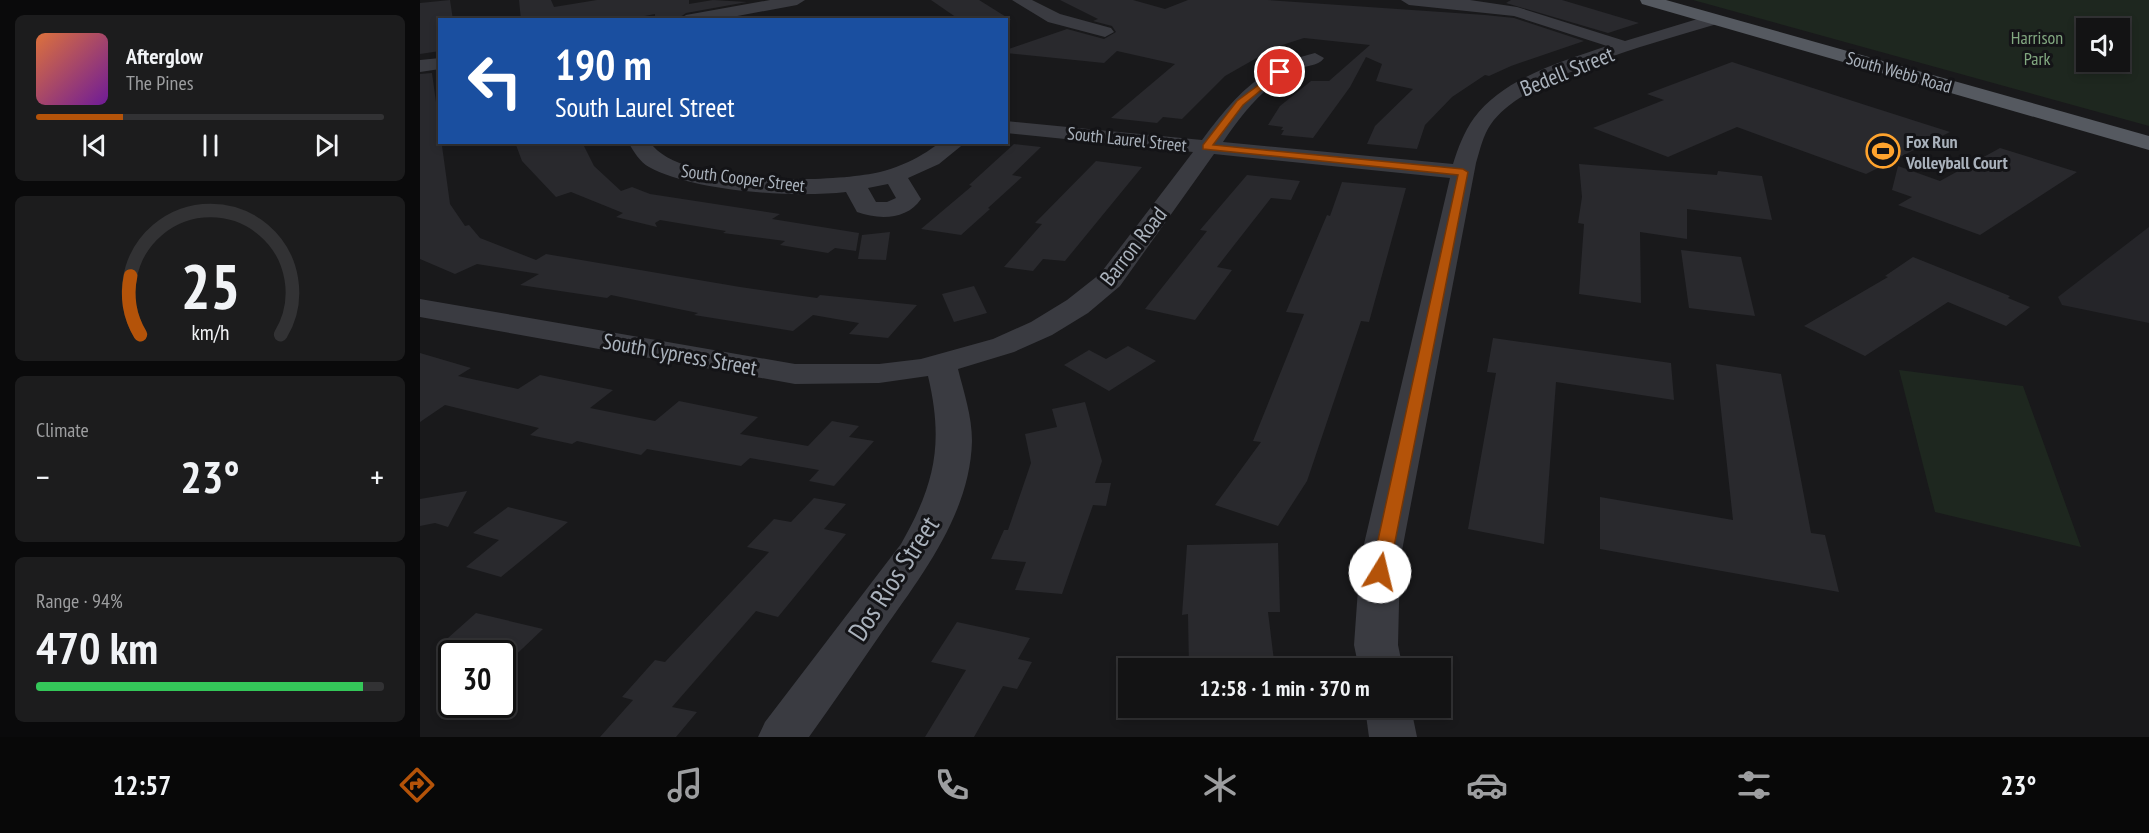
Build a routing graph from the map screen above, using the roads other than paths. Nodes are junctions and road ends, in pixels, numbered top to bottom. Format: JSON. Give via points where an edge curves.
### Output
{"nodes":[{"id":1,"x":1020,"y":0,"type":"edge"},
{"id":2,"x":1409,"y":0,"type":"edge"},
{"id":3,"x":1648,"y":0,"type":"edge"},
{"id":4,"x":794,"y":6,"type":"edge"},
{"id":5,"x":701,"y":18,"type":"edge"},
{"id":6,"x":1714,"y":19,"type":"junction"},
{"id":7,"x":1105,"y":32,"type":"dead end"},
{"id":8,"x":1627,"y":47,"type":"junction"},
{"id":9,"x":1315,"y":58,"type":"dead end"},
{"id":10,"x":438,"y":63,"type":"edge"},
{"id":11,"x":420,"y":66,"type":"edge"},
{"id":12,"x":1008,"y":127,"type":"edge"},
{"id":13,"x":2149,"y":143,"type":"edge"},
{"id":14,"x":641,"y":144,"type":"edge"},
{"id":15,"x":952,"y":144,"type":"edge"},
{"id":16,"x":1206,"y":147,"type":"junction"},
{"id":17,"x":1463,"y":172,"type":"junction"},
{"id":18,"x":420,"y":308,"type":"edge"},
{"id":19,"x":941,"y":364,"type":"junction"},
{"id":20,"x":1379,"y":658,"type":"edge"},
{"id":21,"x":1390,"y":718,"type":"edge"},
{"id":22,"x":782,"y":737,"type":"edge"},
{"id":23,"x":1393,"y":737,"type":"edge"}],
"edges":[{"from":1,"to":7,"type":"street","via":[[1054,18]]},
{"from":2,"to":8,"type":"street","via":[[1511,11]]},
{"from":3,"to":6,"type":"main road","name":"South Webb Road"},
{"from":4,"to":5,"type":"street"},
{"from":6,"to":8,"type":"street","name":"Bedell Street"},
{"from":6,"to":13,"type":"main road","name":"South Webb Road"},
{"from":8,"to":17,"type":"street","name":"Bedell Street","via":[[1544,76],[1504,99],[1476,129]]},
{"from":9,"to":16,"type":"street","name":"Barron Road","via":[[1288,66],[1250,93]]},
{"from":10,"to":11,"type":"street"},
{"from":12,"to":16,"type":"street","name":"South Laurel Street"},
{"from":14,"to":15,"type":"street","name":"South Cooper Street","via":[[655,161],[689,173],[791,186],[854,184],[866,207],[889,209],[902,205],[909,197],[894,175],[927,163]]},
{"from":16,"to":17,"type":"street","name":"South Laurel Street"},
{"from":16,"to":19,"type":"street","name":"Barron Road","via":[[1110,280],[1097,292],[1064,316],[1020,338]]},
{"from":17,"to":20,"type":"street","name":"Bedell Street","via":[[1380,561]]},
{"from":18,"to":19,"type":"street","name":"South Cypress Street","via":[[795,374],[868,375]]},
{"from":19,"to":22,"type":"street","name":"Dos Rios Street","via":[[954,423],[954,448],[949,476],[930,527],[915,555]]},
{"from":21,"to":23,"type":"street"}]}
